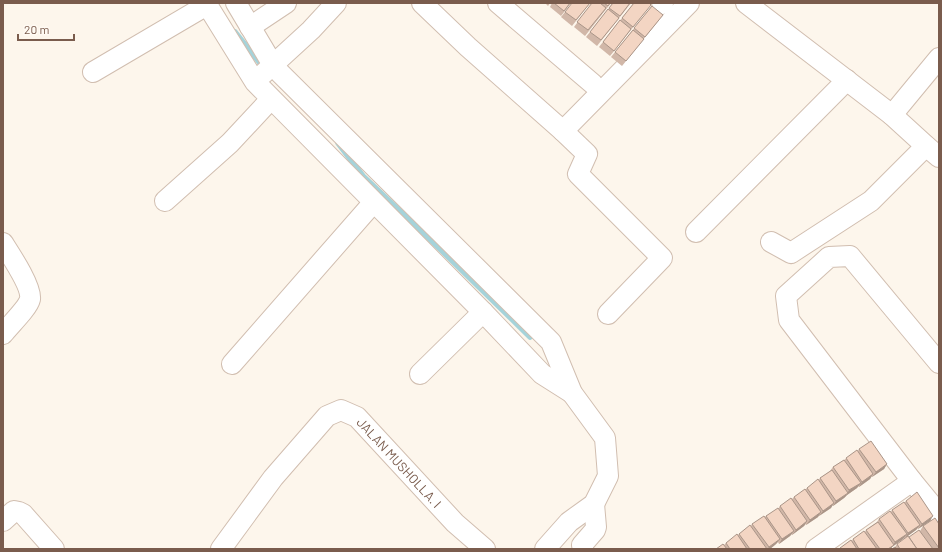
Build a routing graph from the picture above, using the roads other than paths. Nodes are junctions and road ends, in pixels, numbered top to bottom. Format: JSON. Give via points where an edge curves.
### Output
{"nodes":[{"id":1,"x":236,"y":3,"type":"edge"},
{"id":2,"x":286,"y":3,"type":"edge"},
{"id":3,"x":336,"y":3,"type":"edge"},
{"id":4,"x":422,"y":3,"type":"edge"},
{"id":5,"x":498,"y":3,"type":"edge"},
{"id":6,"x":689,"y":3,"type":"edge"},
{"id":7,"x":746,"y":3,"type":"edge"},
{"id":8,"x":206,"y":4,"type":"edge"},
{"id":9,"x":250,"y":28,"type":"junction"},
{"id":10,"x":939,"y":58,"type":"edge"},
{"id":11,"x":273,"y":65,"type":"junction"},
{"id":12,"x":93,"y":72,"type":"dead end"},
{"id":13,"x":846,"y":80,"type":"junction"},
{"id":14,"x":255,"y":82,"type":"junction"},
{"id":15,"x":593,"y":84,"type":"dead end"},
{"id":16,"x":272,"y":99,"type":"junction"},
{"id":17,"x":892,"y":115,"type":"junction"},
{"id":18,"x":563,"y":131,"type":"junction"},
{"id":19,"x":932,"y":152,"type":"edge"},
{"id":20,"x":165,"y":201,"type":"dead end"},
{"id":21,"x":373,"y":203,"type":"junction"},
{"id":22,"x":696,"y":232,"type":"dead end"},
{"id":23,"x":771,"y":242,"type":"dead end"},
{"id":24,"x":3,"y":243,"type":"edge"},
{"id":25,"x":483,"y":312,"type":"junction"},
{"id":26,"x":608,"y":314,"type":"dead end"},
{"id":27,"x":3,"y":334,"type":"edge"},
{"id":28,"x":939,"y":362,"type":"edge"},
{"id":29,"x":232,"y":364,"type":"dead end"},
{"id":30,"x":420,"y":374,"type":"dead end"},
{"id":31,"x":572,"y":393,"type":"junction"},
{"id":32,"x":912,"y":481,"type":"junction"},
{"id":33,"x":594,"y":504,"type":"junction"},
{"id":34,"x":939,"y":514,"type":"edge"},
{"id":35,"x":3,"y":521,"type":"edge"},
{"id":36,"x":54,"y":549,"type":"edge"},
{"id":37,"x":221,"y":549,"type":"edge"},
{"id":38,"x":485,"y":549,"type":"edge"},
{"id":39,"x":546,"y":549,"type":"edge"},
{"id":40,"x":583,"y":549,"type":"edge"},
{"id":41,"x":816,"y":549,"type":"edge"}],
"edges":[{"from":1,"to":9,"type":"street"},
{"from":2,"to":9,"type":"street"},
{"from":3,"to":11,"type":"street"},
{"from":4,"to":18,"type":"street"},
{"from":5,"to":15,"type":"street"},
{"from":6,"to":18,"type":"street"},
{"from":7,"to":13,"type":"street"},
{"from":8,"to":12,"type":"street"},
{"from":8,"to":14,"type":"street"},
{"from":9,"to":11,"type":"street"},
{"from":10,"to":17,"type":"street"},
{"from":11,"to":14,"type":"street"},
{"from":11,"to":31,"type":"street","via":[[551,342]]},
{"from":13,"to":17,"type":"street"},
{"from":13,"to":22,"type":"street"},
{"from":14,"to":16,"type":"street"},
{"from":16,"to":20,"type":"street","via":[[230,143]]},
{"from":16,"to":21,"type":"street"},
{"from":17,"to":19,"type":"street"},
{"from":18,"to":26,"type":"street","via":[[587,154],[578,174],[662,258]]},
{"from":19,"to":23,"type":"street","via":[[871,201],[791,253]]},
{"from":21,"to":25,"type":"street"},
{"from":21,"to":29,"type":"street"},
{"from":24,"to":27,"type":"street","via":[[27,285],[30,298]]},
{"from":25,"to":30,"type":"street"},
{"from":25,"to":31,"type":"street","via":[[542,374]]},
{"from":28,"to":32,"type":"street","via":[[850,256],[829,257],[786,296],[789,320]]},
{"from":31,"to":33,"type":"street","via":[[605,438],[608,476]]},
{"from":32,"to":34,"type":"street"},
{"from":32,"to":41,"type":"street"},
{"from":33,"to":39,"type":"street","via":[[570,522]]},
{"from":33,"to":40,"type":"street","via":[[596,527],[582,545]]},
{"from":35,"to":36,"type":"street","via":[[14,511],[23,514]]},
{"from":37,"to":38,"type":"street","name":"JALAN MUSHOLLA. I","via":[[273,478],[327,416],[341,410],[357,416],[455,524]]}]}
